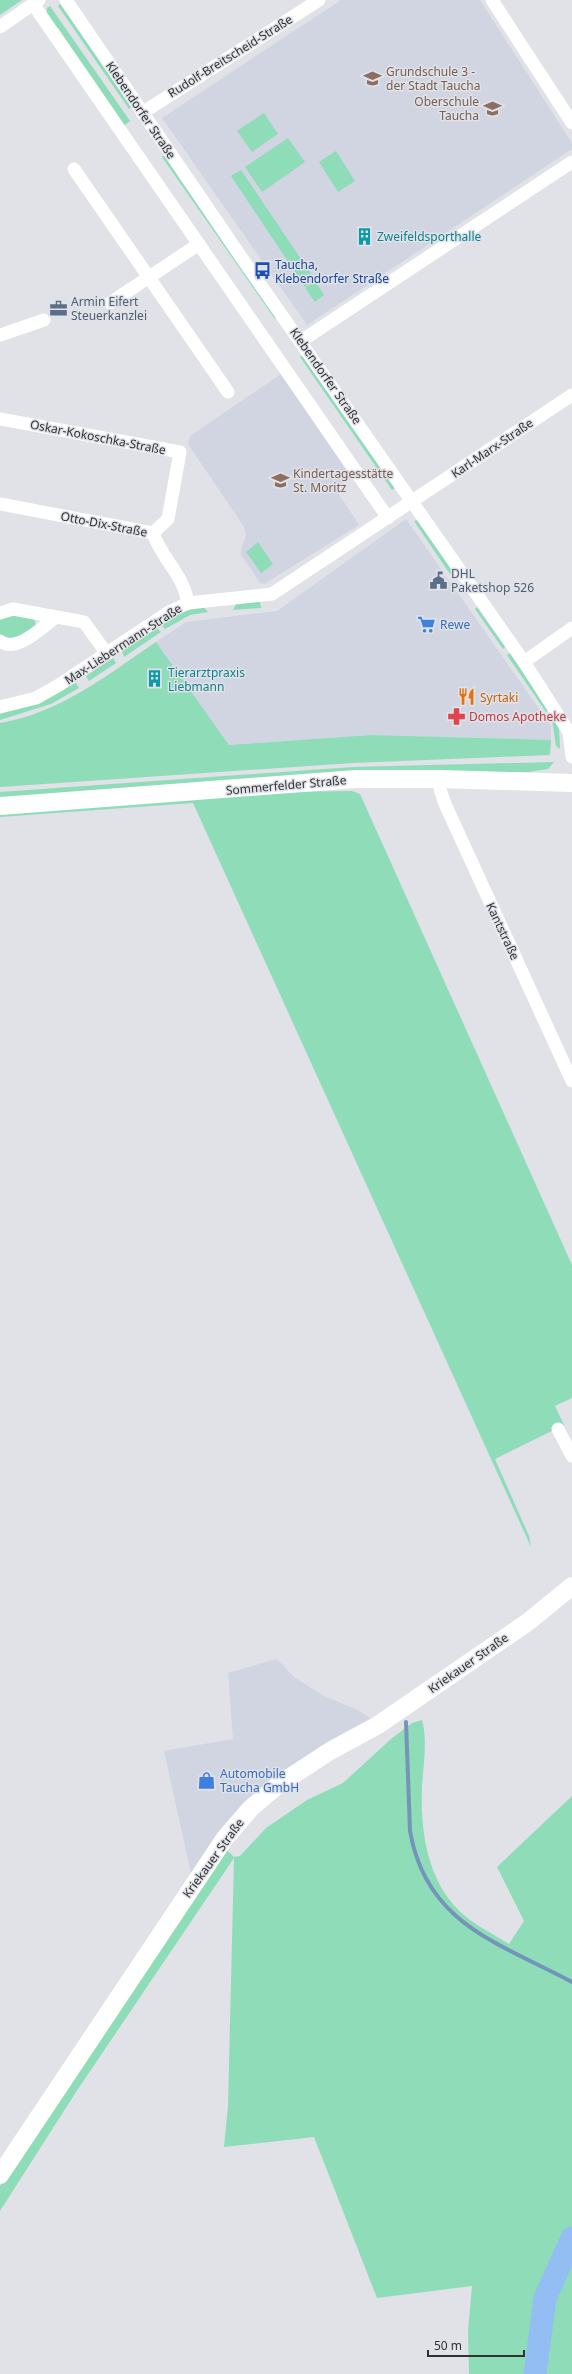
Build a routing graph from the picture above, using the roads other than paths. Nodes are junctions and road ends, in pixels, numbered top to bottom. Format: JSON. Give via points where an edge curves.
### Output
{"nodes":[{"id":1,"x":66,"y":0,"type":"edge"},
{"id":2,"x":319,"y":0,"type":"edge"},
{"id":3,"x":492,"y":0,"type":"edge"},
{"id":4,"x":36,"y":2,"type":"edge"},
{"id":5,"x":0,"y":27,"type":"edge"},
{"id":6,"x":142,"y":113,"type":"junction"},
{"id":7,"x":572,"y":123,"type":"edge"},
{"id":8,"x":572,"y":162,"type":"edge"},
{"id":9,"x":74,"y":169,"type":"dead end"},
{"id":10,"x":199,"y":244,"type":"junction"},
{"id":11,"x":150,"y":277,"type":"junction"},
{"id":12,"x":110,"y":303,"type":"dead end"},
{"id":13,"x":44,"y":320,"type":"dead end"},
{"id":14,"x":0,"y":335,"type":"edge"},
{"id":15,"x":301,"y":341,"type":"junction"},
{"id":16,"x":228,"y":392,"type":"dead end"},
{"id":17,"x":572,"y":395,"type":"edge"},
{"id":18,"x":0,"y":418,"type":"edge"},
{"id":19,"x":413,"y":501,"type":"junction"},
{"id":20,"x":0,"y":504,"type":"edge"},
{"id":21,"x":388,"y":518,"type":"junction"},
{"id":22,"x":152,"y":533,"type":"junction"},
{"id":23,"x":188,"y":603,"type":"junction"},
{"id":24,"x":0,"y":613,"type":"edge"},
{"id":25,"x":55,"y":618,"type":"junction"},
{"id":26,"x":572,"y":628,"type":"edge"},
{"id":27,"x":0,"y":641,"type":"edge"},
{"id":28,"x":107,"y":654,"type":"junction"},
{"id":29,"x":524,"y":662,"type":"junction"},
{"id":30,"x":0,"y":707,"type":"edge"},
{"id":31,"x":572,"y":757,"type":"edge"},
{"id":32,"x":440,"y":779,"type":"junction"},
{"id":33,"x":572,"y":783,"type":"edge"},
{"id":34,"x":0,"y":806,"type":"edge"},
{"id":35,"x":572,"y":1081,"type":"edge"},
{"id":36,"x":558,"y":1429,"type":"dead end"},
{"id":37,"x":572,"y":1456,"type":"edge"},
{"id":38,"x":572,"y":1586,"type":"edge"},
{"id":39,"x":0,"y":2175,"type":"edge"}],
"edges":[{"from":1,"to":6,"type":"street","name":"Klebendorfer Straße"},
{"from":2,"to":6,"type":"street","name":"Rudolf-Breitscheid-Straße"},
{"from":3,"to":7,"type":"street"},
{"from":4,"to":5,"type":"street"},
{"from":4,"to":10,"type":"street"},
{"from":6,"to":15,"type":"street","name":"Klebendorfer Straße"},
{"from":8,"to":15,"type":"street"},
{"from":9,"to":11,"type":"street"},
{"from":10,"to":11,"type":"street"},
{"from":10,"to":21,"type":"street"},
{"from":11,"to":12,"type":"street"},
{"from":11,"to":16,"type":"street"},
{"from":13,"to":14,"type":"street"},
{"from":15,"to":19,"type":"street","name":"Klebendorfer Straße"},
{"from":17,"to":19,"type":"street","name":"Karl-Marx-Straße"},
{"from":18,"to":22,"type":"street","name":"Oskar-Kokoschka-Straße","via":[[180,452],[168,519]]},
{"from":19,"to":21,"type":"street","name":"Max-Liebermann-Straße"},
{"from":19,"to":29,"type":"street","name":"Klebendorfer Straße"},
{"from":20,"to":22,"type":"street","name":"Otto-Dix-Straße"},
{"from":21,"to":23,"type":"street","name":"Max-Liebermann-Straße","via":[[272,594]]},
{"from":22,"to":23,"type":"street","name":"Otto-Dix-Straße","via":[[180,578]]},
{"from":23,"to":28,"type":"street","name":"Max-Liebermann-Straße","via":[[169,612]]},
{"from":24,"to":25,"type":"street","via":[[13,609]]},
{"from":25,"to":27,"type":"street","via":[[15,645],[6,645]]},
{"from":25,"to":28,"type":"street","via":[[84,622]]},
{"from":26,"to":29,"type":"street"},
{"from":28,"to":30,"type":"street","name":"Max-Liebermann-Straße","via":[[36,698]]},
{"from":29,"to":31,"type":"street","name":"Klebendorfer Straße","via":[[569,732]]},
{"from":32,"to":33,"type":"street","name":"Sommerfelder Straße"},
{"from":32,"to":34,"type":"street","name":"Sommerfelder Straße","via":[[356,779]]},
{"from":32,"to":35,"type":"street","name":"Kantstraße","via":[[445,804]]},
{"from":36,"to":37,"type":"street"},
{"from":38,"to":39,"type":"street","name":"Kriekauer Straße","via":[[528,1622],[410,1704],[278,1785],[251,1808],[216,1851]]}]}
